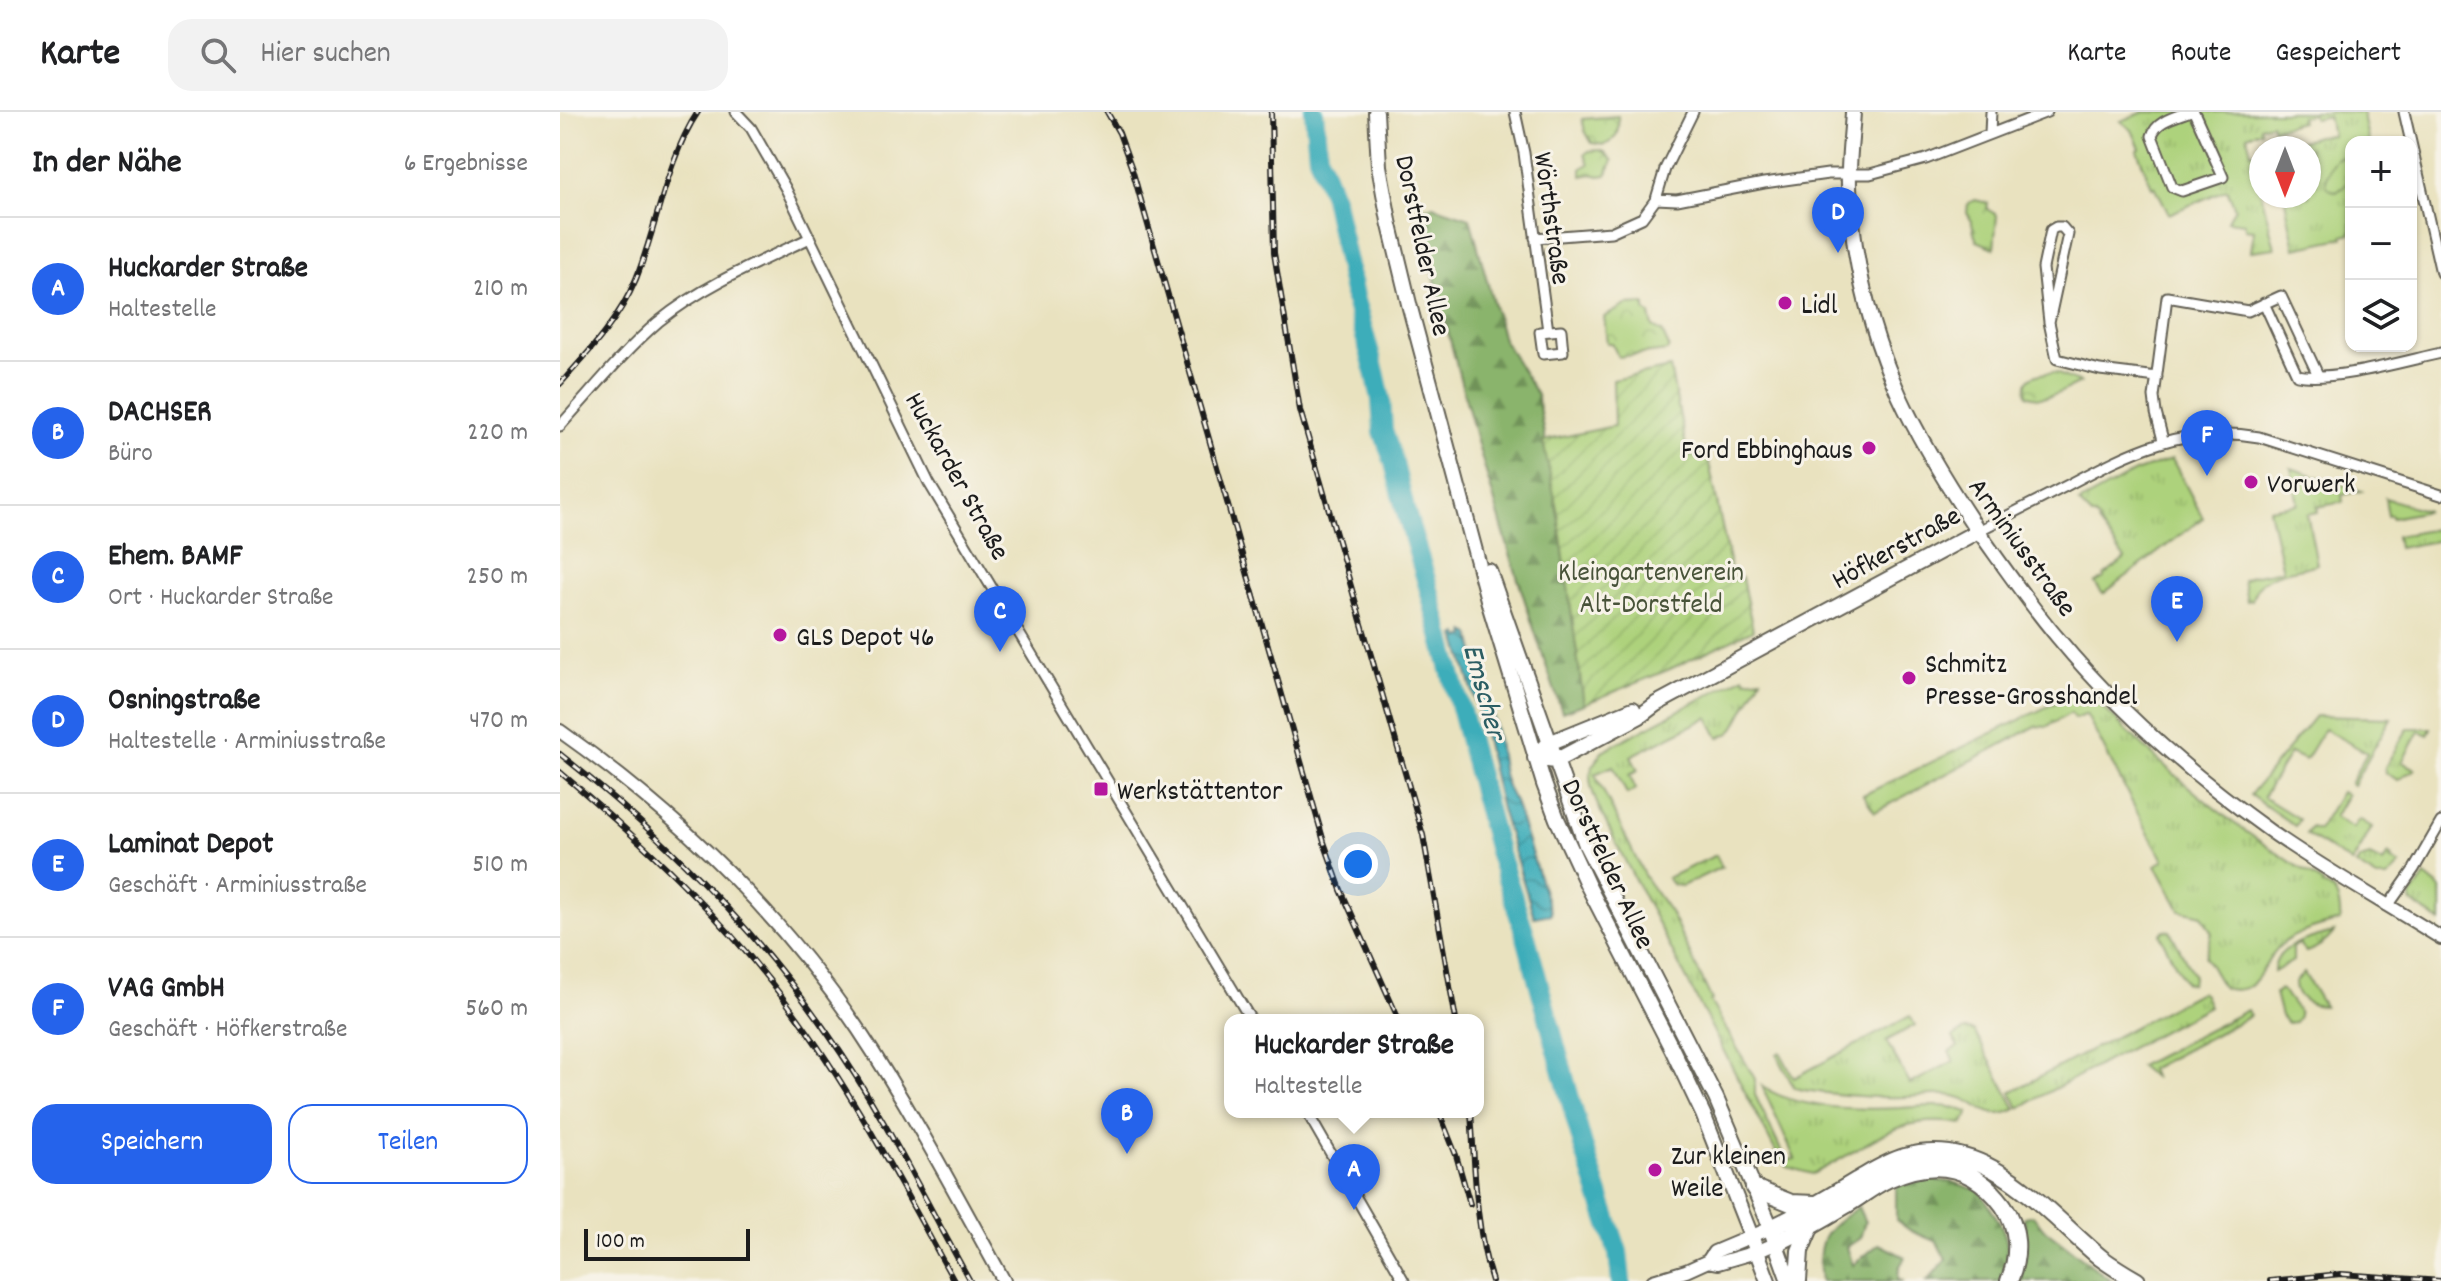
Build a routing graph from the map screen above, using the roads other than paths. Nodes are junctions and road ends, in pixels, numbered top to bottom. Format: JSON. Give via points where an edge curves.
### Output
{"nodes":[{"id":1,"x":736,"y":112,"type":"edge"},
{"id":2,"x":1376,"y":112,"type":"edge"},
{"id":3,"x":1515,"y":112,"type":"edge"},
{"id":4,"x":1693,"y":112,"type":"edge"},
{"id":5,"x":1853,"y":112,"type":"edge"},
{"id":6,"x":1991,"y":112,"type":"edge"},
{"id":7,"x":2047,"y":112,"type":"edge"},
{"id":8,"x":2188,"y":112,"type":"edge"},
{"id":9,"x":2194,"y":112,"type":"edge"},
{"id":10,"x":2404,"y":112,"type":"edge"},
{"id":11,"x":1990,"y":133,"type":"junction"},
{"id":12,"x":1848,"y":174,"type":"junction"},
{"id":13,"x":1656,"y":199,"type":"junction"},
{"id":14,"x":810,"y":238,"type":"junction"},
{"id":15,"x":1535,"y":238,"type":"junction"},
{"id":16,"x":2441,"y":273,"type":"edge"},
{"id":17,"x":2264,"y":303,"type":"junction"},
{"id":18,"x":2049,"y":322,"type":"junction"},
{"id":19,"x":1548,"y":331,"type":"dead end"},
{"id":20,"x":2441,"y":353,"type":"edge"},
{"id":21,"x":2318,"y":375,"type":"junction"},
{"id":22,"x":2157,"y":377,"type":"junction"},
{"id":23,"x":560,"y":426,"type":"edge"},
{"id":24,"x":2163,"y":440,"type":"junction"},
{"id":25,"x":1455,"y":480,"type":"junction"},
{"id":26,"x":2441,"y":495,"type":"edge"},
{"id":27,"x":1978,"y":531,"type":"junction"},
{"id":28,"x":1656,"y":704,"type":"junction"},
{"id":29,"x":560,"y":731,"type":"edge"},
{"id":30,"x":1549,"y":743,"type":"junction"},
{"id":31,"x":1535,"y":758,"type":"junction"},
{"id":32,"x":1555,"y":761,"type":"junction"},
{"id":33,"x":2441,"y":822,"type":"edge"},
{"id":34,"x":2388,"y":906,"type":"junction"},
{"id":35,"x":2441,"y":938,"type":"edge"},
{"id":36,"x":1247,"y":1014,"type":"edge"},
{"id":37,"x":1310,"y":1118,"type":"edge"},
{"id":38,"x":1754,"y":1188,"type":"junction"},
{"id":39,"x":1817,"y":1204,"type":"junction"},
{"id":40,"x":1811,"y":1225,"type":"junction"},
{"id":41,"x":1751,"y":1236,"type":"junction"},
{"id":42,"x":1773,"y":1236,"type":"junction"},
{"id":43,"x":1756,"y":1252,"type":"junction"},
{"id":44,"x":1708,"y":1261,"type":"junction"},
{"id":45,"x":1655,"y":1280,"type":"edge"},
{"id":46,"x":1004,"y":1281,"type":"edge"},
{"id":47,"x":1404,"y":1281,"type":"edge"},
{"id":48,"x":1768,"y":1281,"type":"edge"},
{"id":49,"x":1789,"y":1281,"type":"edge"},
{"id":50,"x":1798,"y":1281,"type":"edge"},
{"id":51,"x":2009,"y":1281,"type":"edge"},
{"id":52,"x":2137,"y":1281,"type":"edge"}],
"edges":[{"from":1,"to":14,"type":"street","name":"Huckarder Straße","via":[[768,154]]},
{"from":2,"to":25,"type":"main road","name":"Dorstfelder Allee","via":[[1389,221]]},
{"from":3,"to":15,"type":"street","name":"Wörthstraße"},
{"from":4,"to":13,"type":"street"},
{"from":5,"to":12,"type":"main road","name":"Arminiusstraße"},
{"from":6,"to":11,"type":"street"},
{"from":7,"to":11,"type":"street"},
{"from":8,"to":9,"type":"street","via":[[2159,124],[2152,136],[2172,187],[2182,191],[2223,177]]},
{"from":10,"to":16,"type":"street"},
{"from":11,"to":12,"type":"street","via":[[1900,167]]},
{"from":12,"to":13,"type":"street"},
{"from":12,"to":27,"type":"main road","name":"Arminiusstraße","via":[[1860,274],[1879,350],[1912,425]]},
{"from":13,"to":15,"type":"street","via":[[1642,218],[1611,232]]},
{"from":14,"to":23,"type":"street","via":[[701,293],[660,321]]},
{"from":14,"to":36,"type":"street","name":"Huckarder Straße","via":[[924,473]]},
{"from":15,"to":19,"type":"street","name":"Wörthstraße"},
{"from":17,"to":21,"type":"street","via":[[2297,375]]},
{"from":17,"to":21,"type":"street","via":[[2281,296]]},
{"from":17,"to":22,"type":"street","via":[[2248,311],[2167,297]]},
{"from":18,"to":18,"type":"street","via":[[2068,234],[2062,227],[2051,230],[2043,268]]},
{"from":18,"to":22,"type":"street","via":[[2057,359]]},
{"from":20,"to":21,"type":"street"},
{"from":22,"to":24,"type":"street","via":[[2154,397]]},
{"from":24,"to":26,"type":"street","name":"Höfkerstraße","via":[[2217,433],[2259,437]]},
{"from":24,"to":27,"type":"street","name":"Höfkerstraße","via":[[2108,462]]},
{"from":25,"to":30,"type":"main road","name":"Dorstfelder Allee"},
{"from":25,"to":31,"type":"main road","name":"Dorstfelder Allee"},
{"from":27,"to":28,"type":"main road","name":"Höfkerstraße"},
{"from":27,"to":34,"type":"street","name":"Arminiusstraße","via":[[2058,638],[2157,740],[2272,833]]},
{"from":28,"to":30,"type":"main road","name":"Höfkerstraße"},
{"from":28,"to":32,"type":"main road","name":"Höfkerstraße"},
{"from":29,"to":46,"type":"street","via":[[699,843],[805,958],[889,1078]]},
{"from":30,"to":31,"type":"main road","name":"Höfkerstraße"},
{"from":30,"to":32,"type":"main road","name":"Dorstfelder Allee"},
{"from":31,"to":32,"type":"main road"},
{"from":31,"to":41,"type":"main road","name":"Dorstfelder Allee","via":[[1557,819],[1703,1114]]},
{"from":32,"to":38,"type":"main road","name":"Dorstfelder Allee","via":[[1601,878],[1695,1055]]},
{"from":33,"to":34,"type":"street"},
{"from":34,"to":35,"type":"street","name":"Arminiusstraße"},
{"from":37,"to":47,"type":"street"},
{"from":38,"to":39,"type":"highway","via":[[1791,1203]]},
{"from":38,"to":42,"type":"main road","name":"Dorstfelder Allee"},
{"from":39,"to":42,"type":"highway"},
{"from":39,"to":52,"type":"highway","via":[[1904,1157],[1951,1154],[1995,1169],[2102,1259]]},
{"from":40,"to":42,"type":"highway"},
{"from":40,"to":50,"type":"highway","via":[[1797,1263]]},
{"from":40,"to":51,"type":"highway","via":[[1907,1172],[1925,1167],[1960,1170],[1985,1184],[2010,1215],[2017,1254]]},
{"from":41,"to":42,"type":"street"},
{"from":41,"to":43,"type":"main road","name":"Dorstfelder Allee"},
{"from":41,"to":44,"type":"street","via":[[1714,1252]]},
{"from":42,"to":43,"type":"street"},
{"from":42,"to":49,"type":"main road"},
{"from":43,"to":44,"type":"street"},
{"from":43,"to":48,"type":"main road"},
{"from":44,"to":45,"type":"street"}]}
